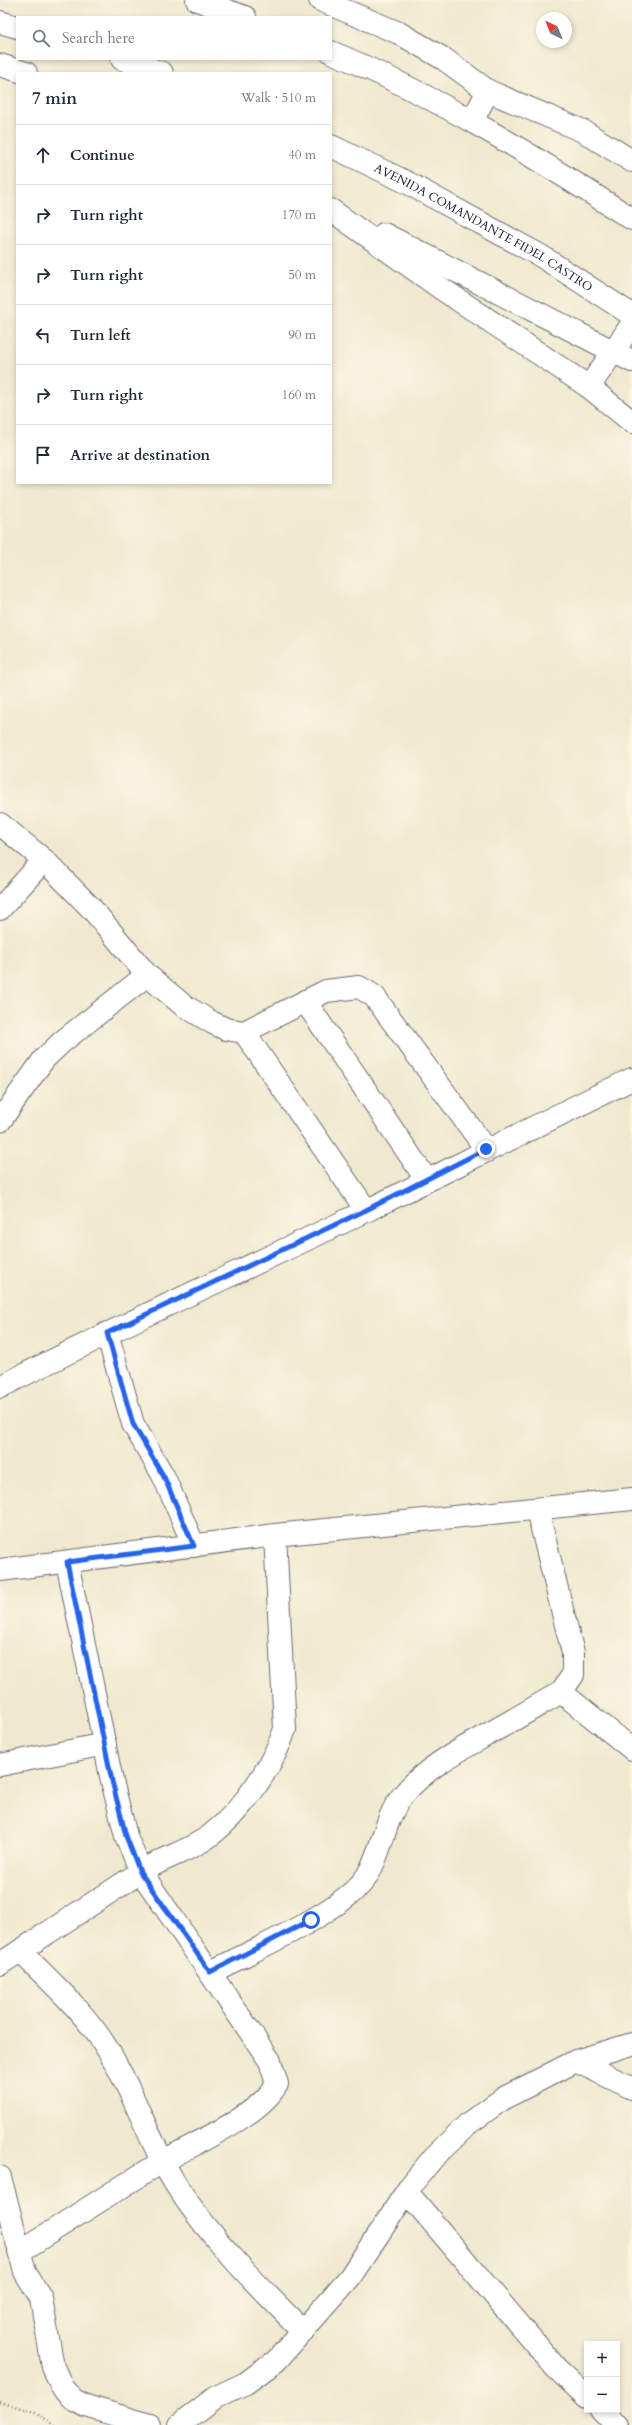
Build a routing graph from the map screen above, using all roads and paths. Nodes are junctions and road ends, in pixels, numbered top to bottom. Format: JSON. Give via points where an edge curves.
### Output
{"nodes":[{"id":1,"x":197,"y":0,"type":"edge"},
{"id":2,"x":320,"y":0,"type":"edge"},
{"id":3,"x":242,"y":16,"type":"edge"},
{"id":4,"x":0,"y":22,"type":"edge"},
{"id":5,"x":16,"y":27,"type":"edge"},
{"id":6,"x":332,"y":52,"type":"edge"},
{"id":7,"x":125,"y":60,"type":"edge"},
{"id":8,"x":0,"y":65,"type":"edge"},
{"id":9,"x":23,"y":72,"type":"edge"},
{"id":10,"x":159,"y":72,"type":"edge"},
{"id":11,"x":488,"y":92,"type":"junction"},
{"id":12,"x":472,"y":121,"type":"junction"},
{"id":13,"x":332,"y":146,"type":"edge"},
{"id":14,"x":632,"y":161,"type":"edge"},
{"id":15,"x":332,"y":210,"type":"edge"},
{"id":16,"x":332,"y":210,"type":"edge"},
{"id":17,"x":632,"y":219,"type":"edge"},
{"id":18,"x":632,"y":315,"type":"edge"},
{"id":19,"x":632,"y":324,"type":"edge"},
{"id":20,"x":623,"y":357,"type":"edge"},
{"id":21,"x":589,"y":387,"type":"junction"},
{"id":22,"x":632,"y":422,"type":"edge"},
{"id":23,"x":0,"y":824,"type":"edge"},
{"id":24,"x":44,"y":860,"type":"junction"},
{"id":25,"x":0,"y":910,"type":"edge"},
{"id":26,"x":147,"y":975,"type":"junction"},
{"id":27,"x":306,"y":1001,"type":"junction"},
{"id":28,"x":244,"y":1032,"type":"junction"},
{"id":29,"x":632,"y":1079,"type":"edge"},
{"id":30,"x":0,"y":1121,"type":"edge"},
{"id":31,"x":486,"y":1149,"type":"junction"},
{"id":32,"x":426,"y":1179,"type":"junction"},
{"id":33,"x":366,"y":1210,"type":"junction"},
{"id":34,"x":107,"y":1333,"type":"junction"},
{"id":35,"x":0,"y":1387,"type":"edge"},
{"id":36,"x":632,"y":1499,"type":"edge"},
{"id":37,"x":537,"y":1509,"type":"junction"},
{"id":38,"x":275,"y":1535,"type":"junction"},
{"id":39,"x":194,"y":1546,"type":"junction"},
{"id":40,"x":67,"y":1562,"type":"junction"},
{"id":41,"x":0,"y":1570,"type":"edge"},
{"id":42,"x":561,"y":1692,"type":"junction"},
{"id":43,"x":105,"y":1744,"type":"junction"},
{"id":44,"x":632,"y":1749,"type":"edge"},
{"id":45,"x":0,"y":1765,"type":"edge"},
{"id":46,"x":140,"y":1872,"type":"junction"},
{"id":47,"x":20,"y":1951,"type":"junction"},
{"id":48,"x":0,"y":1964,"type":"edge"},
{"id":49,"x":210,"y":1972,"type":"junction"},
{"id":50,"x":632,"y":2044,"type":"edge"},
{"id":51,"x":576,"y":2061,"type":"junction"},
{"id":52,"x":632,"y":2088,"type":"edge"},
{"id":53,"x":163,"y":2162,"type":"junction"},
{"id":54,"x":0,"y":2177,"type":"edge"},
{"id":55,"x":407,"y":2192,"type":"junction"},
{"id":56,"x":19,"y":2252,"type":"junction"},
{"id":57,"x":303,"y":2331,"type":"junction"},
{"id":58,"x":584,"y":2394,"type":"edge"},
{"id":59,"x":0,"y":2402,"type":"edge"},
{"id":60,"x":604,"y":2413,"type":"edge"},
{"id":61,"x":55,"y":2425,"type":"edge"},
{"id":62,"x":150,"y":2425,"type":"edge"},
{"id":63,"x":180,"y":2425,"type":"edge"},
{"id":64,"x":615,"y":2425,"type":"edge"}],
"edges":[{"from":1,"to":3,"type":"main road"},
{"from":2,"to":11,"type":"main road","via":[[399,33],[444,59]]},
{"from":4,"to":5,"type":"main road"},
{"from":6,"to":12,"type":"main road","via":[[366,66]]},
{"from":7,"to":10,"type":"main road"},
{"from":8,"to":9,"type":"main road"},
{"from":11,"to":12,"type":"main road"},
{"from":11,"to":14,"type":"main road","via":[[583,131]]},
{"from":12,"to":17,"type":"main road"},
{"from":13,"to":18,"type":"main road","name":"AVENIDA COMANDANTE FIDEL CASTRO","via":[[406,182],[541,256]]},
{"from":15,"to":20,"type":"main road"},
{"from":16,"to":21,"type":"main road","via":[[439,287]]},
{"from":19,"to":20,"type":"main road"},
{"from":20,"to":21,"type":"main road"},
{"from":21,"to":22,"type":"main road"},
{"from":23,"to":24,"type":"main road"},
{"from":24,"to":25,"type":"main road"},
{"from":24,"to":26,"type":"main road","via":[[92,909]]},
{"from":26,"to":28,"type":"main road","via":[[196,1013],[226,1029]]},
{"from":26,"to":30,"type":"main road","via":[[44,1059]]},
{"from":27,"to":28,"type":"main road"},
{"from":27,"to":31,"type":"main road","via":[[326,991],[345,987],[359,987],[374,996]]},
{"from":27,"to":32,"type":"main road"},
{"from":28,"to":33,"type":"main road"},
{"from":29,"to":31,"type":"main road"},
{"from":31,"to":32,"type":"main road"},
{"from":32,"to":33,"type":"main road"},
{"from":33,"to":34,"type":"main road"},
{"from":34,"to":35,"type":"main road"},
{"from":34,"to":39,"type":"main road","via":[[133,1424],[164,1477]]},
{"from":36,"to":37,"type":"main road"},
{"from":37,"to":38,"type":"main road"},
{"from":37,"to":42,"type":"main road","via":[[573,1653],[573,1675]]},
{"from":38,"to":39,"type":"main road"},
{"from":38,"to":46,"type":"main road","via":[[285,1729],[281,1742],[251,1792],[227,1821],[211,1835]]},
{"from":39,"to":40,"type":"main road"},
{"from":40,"to":41,"type":"main road"},
{"from":40,"to":43,"type":"main road"},
{"from":42,"to":44,"type":"main road"},
{"from":42,"to":49,"type":"main road","via":[[444,1759],[404,1793],[392,1812],[366,1878],[348,1895],[323,1913]]},
{"from":43,"to":45,"type":"main road"},
{"from":43,"to":46,"type":"main road","via":[[126,1836]]},
{"from":46,"to":47,"type":"main road"},
{"from":46,"to":49,"type":"main road"},
{"from":47,"to":48,"type":"main road"},
{"from":47,"to":53,"type":"main road","via":[[87,2018],[117,2065]]},
{"from":49,"to":53,"type":"main road","via":[[270,2061],[277,2084],[263,2103]]},
{"from":50,"to":51,"type":"main road"},
{"from":51,"to":52,"type":"main road"},
{"from":51,"to":55,"type":"main road","via":[[504,2098],[469,2123],[434,2157]]},
{"from":53,"to":56,"type":"main road"},
{"from":53,"to":57,"type":"main road","via":[[178,2187],[229,2253]]},
{"from":54,"to":56,"type":"main road"},
{"from":55,"to":57,"type":"main road","via":[[350,2277]]},
{"from":55,"to":58,"type":"main road","via":[[556,2368]]},
{"from":56,"to":62,"type":"main road","via":[[25,2272],[41,2298],[53,2367],[63,2390],[86,2406]]},
{"from":57,"to":63,"type":"main road","via":[[262,2373],[216,2397]]},
{"from":59,"to":61,"type":"path","via":[[35,2412]]},
{"from":60,"to":64,"type":"main road"}]}
